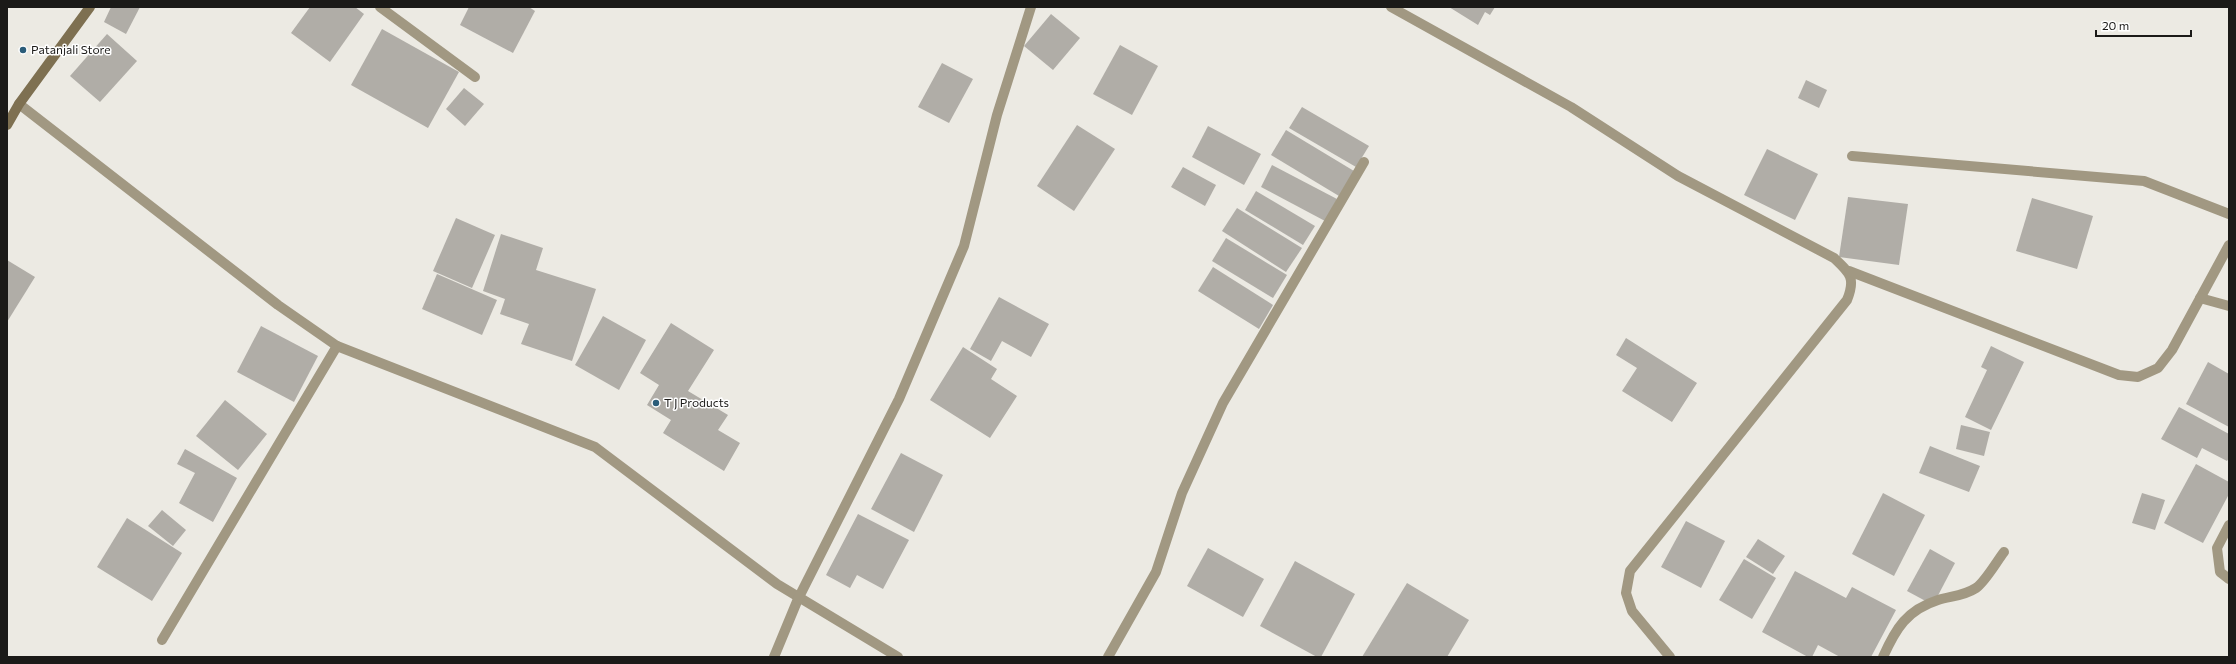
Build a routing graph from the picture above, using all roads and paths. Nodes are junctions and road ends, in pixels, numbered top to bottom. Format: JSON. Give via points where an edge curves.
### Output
{"nodes":[{"id":1,"x":90,"y":7,"type":"edge"},
{"id":2,"x":380,"y":7,"type":"edge"},
{"id":3,"x":1031,"y":7,"type":"edge"},
{"id":4,"x":1391,"y":7,"type":"edge"},
{"id":5,"x":475,"y":77,"type":"dead end"},
{"id":6,"x":19,"y":104,"type":"junction"},
{"id":7,"x":7,"y":125,"type":"edge"},
{"id":8,"x":1852,"y":156,"type":"dead end"},
{"id":9,"x":1364,"y":162,"type":"dead end"},
{"id":10,"x":2229,"y":214,"type":"edge"},
{"id":11,"x":2229,"y":245,"type":"edge"},
{"id":12,"x":1849,"y":271,"type":"junction"},
{"id":13,"x":2200,"y":298,"type":"junction"},
{"id":14,"x":2229,"y":306,"type":"edge"},
{"id":15,"x":337,"y":346,"type":"junction"},
{"id":16,"x":2229,"y":524,"type":"edge"},
{"id":17,"x":2004,"y":552,"type":"dead end"},
{"id":18,"x":2229,"y":579,"type":"edge"},
{"id":19,"x":798,"y":599,"type":"junction"},
{"id":20,"x":162,"y":640,"type":"dead end"},
{"id":21,"x":774,"y":657,"type":"edge"},
{"id":22,"x":898,"y":657,"type":"edge"},
{"id":23,"x":1108,"y":657,"type":"edge"},
{"id":24,"x":1670,"y":657,"type":"edge"},
{"id":25,"x":1883,"y":657,"type":"edge"}],
"edges":[{"from":1,"to":6,"type":"main road"},
{"from":2,"to":5,"type":"street"},
{"from":3,"to":19,"type":"street","via":[[997,115],[964,246],[900,399]]},
{"from":4,"to":12,"type":"street","via":[[1571,107],[1678,176],[1834,258]]},
{"from":6,"to":7,"type":"main road"},
{"from":6,"to":15,"type":"street","via":[[278,305]]},
{"from":8,"to":10,"type":"street","via":[[2144,181]]},
{"from":9,"to":23,"type":"street","via":[[1223,403],[1182,492],[1156,572]]},
{"from":11,"to":13,"type":"street"},
{"from":12,"to":13,"type":"street","via":[[2119,375],[2138,377],[2158,368],[2172,350]]},
{"from":12,"to":24,"type":"street","via":[[1853,286],[1847,300],[1630,571],[1626,593],[1632,611]]},
{"from":13,"to":14,"type":"street"},
{"from":15,"to":19,"type":"street","via":[[595,447]]},
{"from":15,"to":20,"type":"street"},
{"from":16,"to":18,"type":"street","via":[[2217,548],[2220,572]]},
{"from":17,"to":25,"type":"street","via":[[1977,588],[1958,597],[1939,600],[1918,608],[1904,619]]},
{"from":19,"to":21,"type":"street"},
{"from":19,"to":22,"type":"street"}]}
